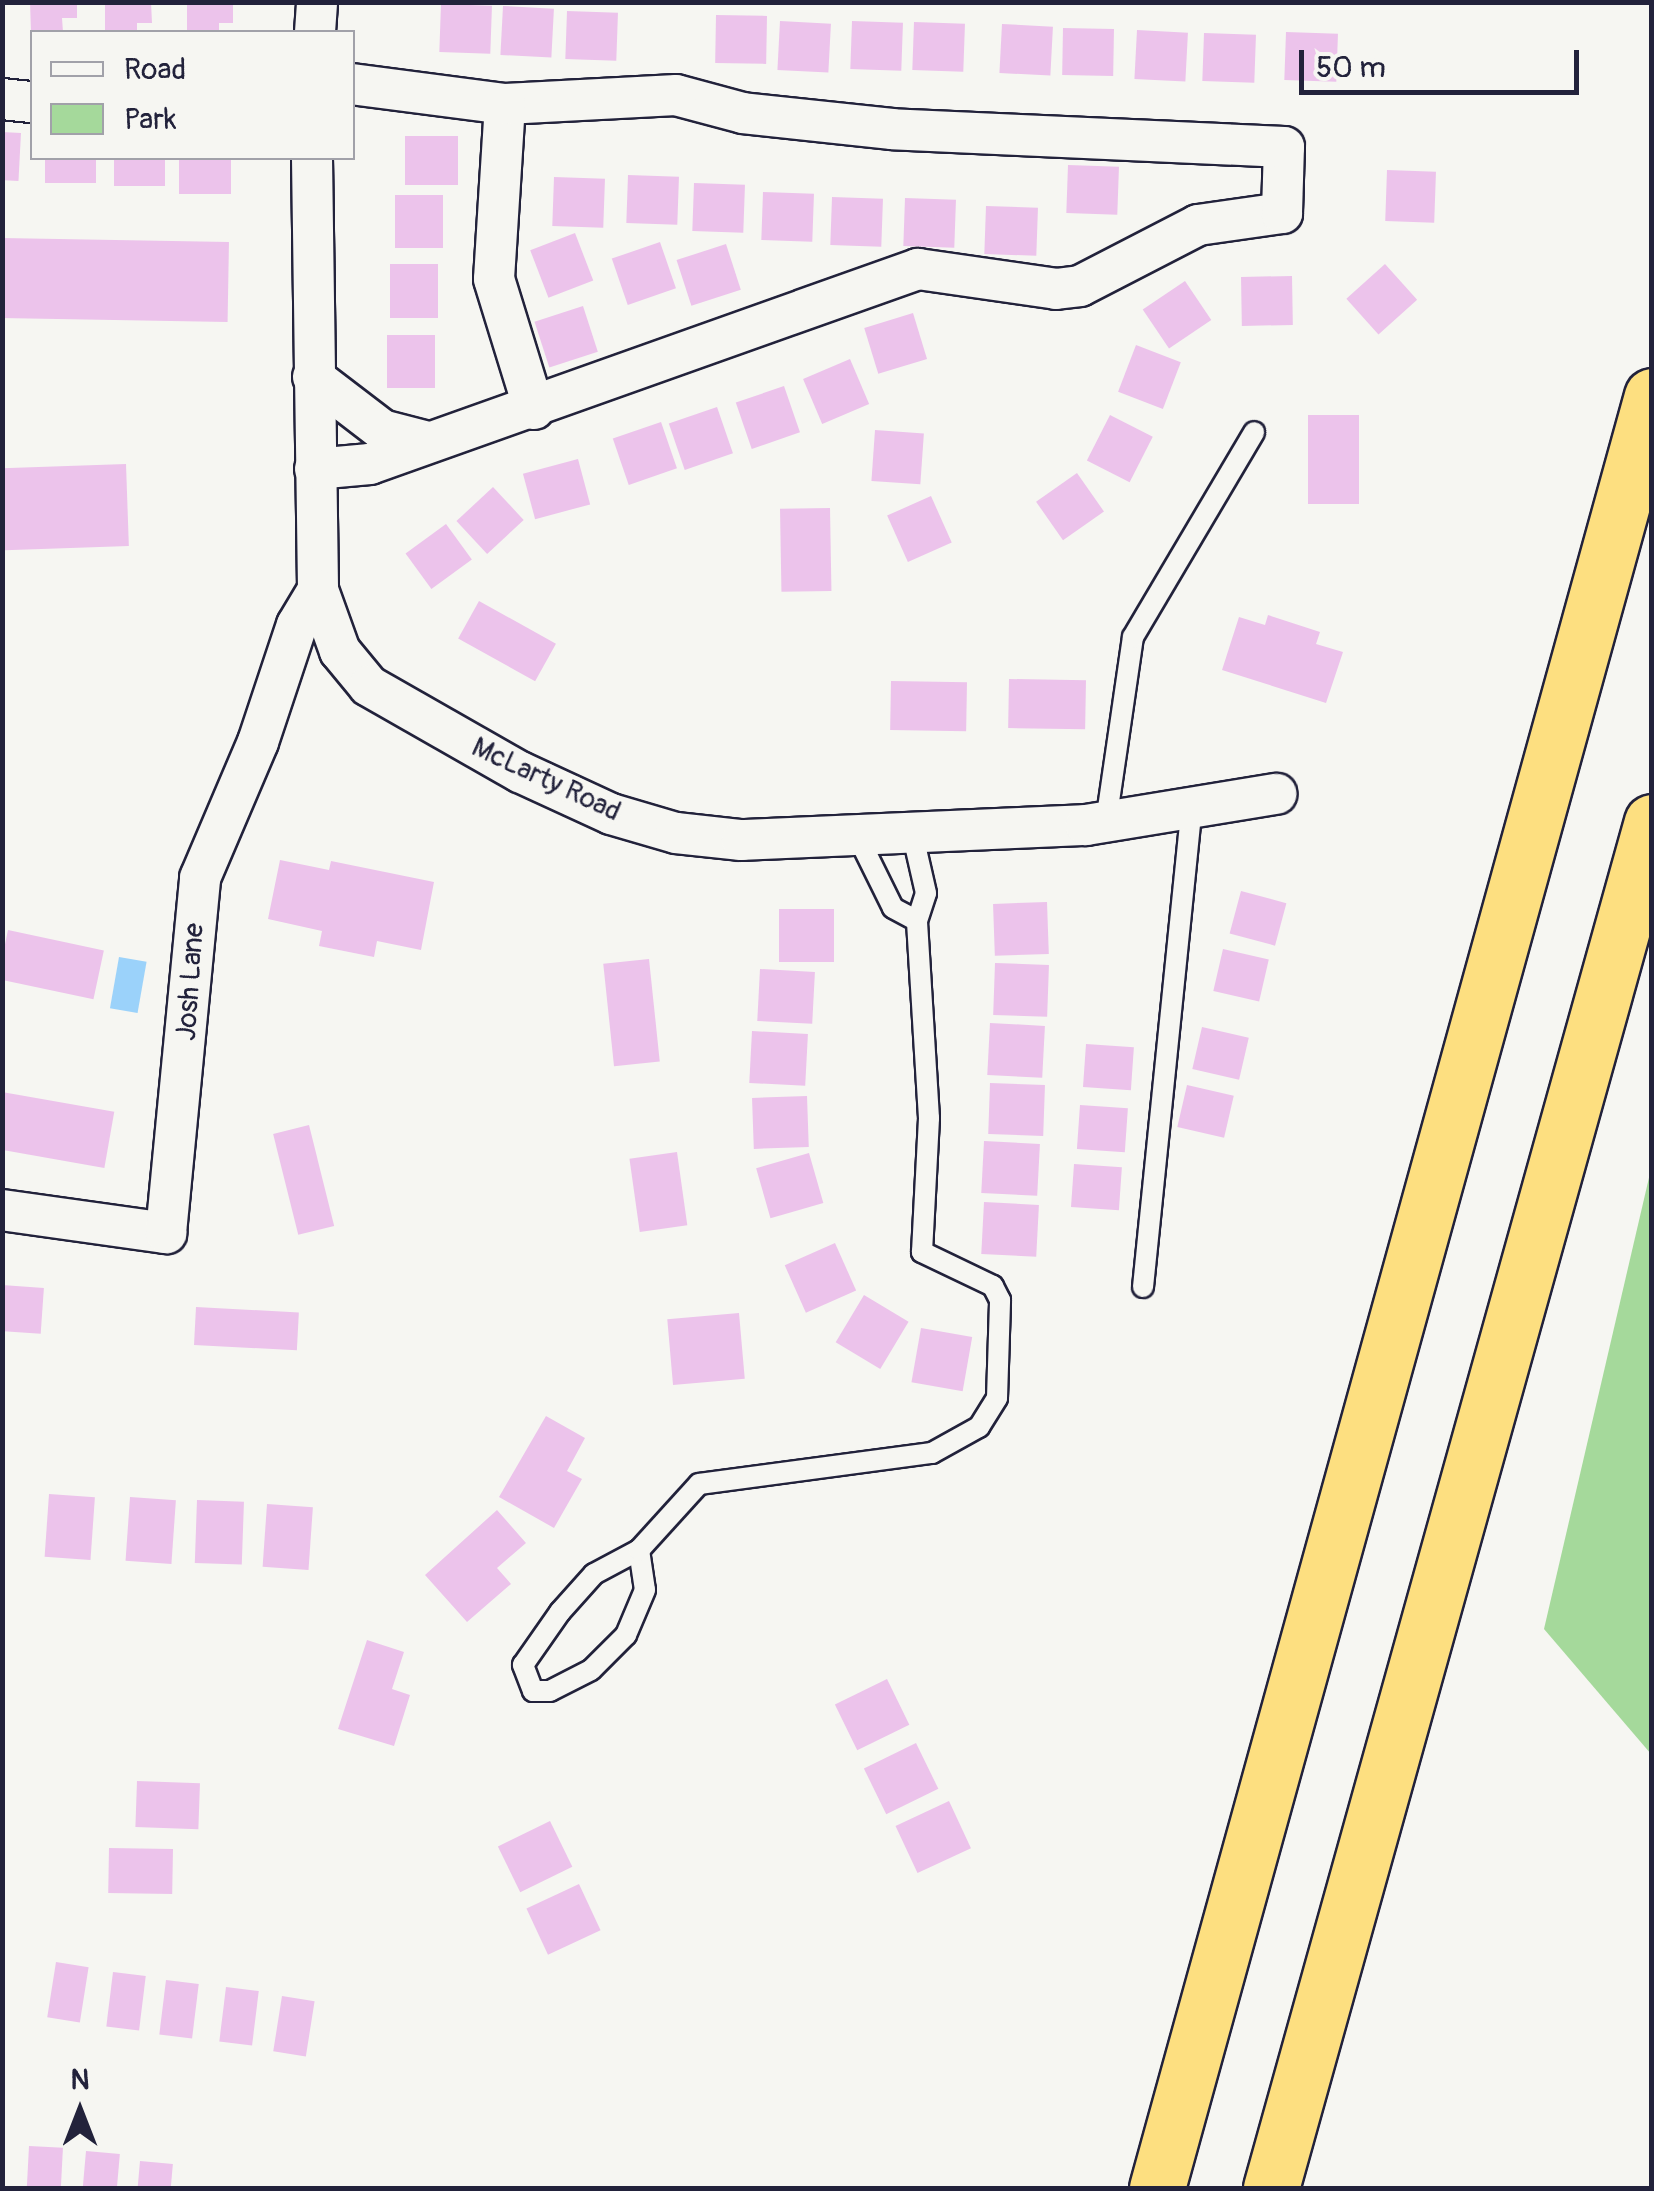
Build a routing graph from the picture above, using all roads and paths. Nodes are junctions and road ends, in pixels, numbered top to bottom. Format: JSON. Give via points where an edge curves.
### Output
{"nodes":[{"id":1,"x":317,"y":2,"type":"edge"},
{"id":2,"x":315,"y":30,"type":"edge"},
{"id":3,"x":355,"y":84,"type":"edge"},
{"id":4,"x":2,"y":100,"type":"edge"},
{"id":5,"x":30,"y":102,"type":"edge"},
{"id":6,"x":504,"y":104,"type":"junction"},
{"id":7,"x":312,"y":160,"type":"edge"},
{"id":8,"x":313,"y":378,"type":"junction"},
{"id":9,"x":1652,"y":396,"type":"edge"},
{"id":10,"x":534,"y":409,"type":"junction"},
{"id":11,"x":1254,"y":432,"type":"dead end"},
{"id":12,"x":424,"y":442,"type":"junction"},
{"id":13,"x":315,"y":470,"type":"junction"},
{"id":14,"x":318,"y":590,"type":"junction"},
{"id":15,"x":1276,"y":794,"type":"dead end"},
{"id":16,"x":1192,"y":808,"type":"junction"},
{"id":17,"x":1106,"y":822,"type":"junction"},
{"id":18,"x":1652,"y":822,"type":"edge"},
{"id":19,"x":912,"y":832,"type":"junction"},
{"id":20,"x":857,"y":835,"type":"junction"},
{"id":21,"x":917,"y":921,"type":"junction"},
{"id":22,"x":2,"y":1210,"type":"edge"},
{"id":23,"x":1143,"y":1287,"type":"dead end"},
{"id":24,"x":638,"y":1550,"type":"junction"},
{"id":25,"x":1212,"y":1985,"type":"junction"},
{"id":26,"x":1134,"y":2188,"type":"edge"},
{"id":27,"x":1157,"y":2188,"type":"edge"},
{"id":28,"x":1272,"y":2188,"type":"edge"}],
"edges":[{"from":1,"to":2,"type":"street"},
{"from":3,"to":6,"type":"street"},
{"from":4,"to":5,"type":"street"},
{"from":6,"to":10,"type":"street","via":[[494,279]]},
{"from":6,"to":10,"type":"street","via":[[676,95],[743,113],[892,129],[1284,147],[1282,214],[1198,225],[1080,286],[1056,289],[918,269]]},
{"from":7,"to":8,"type":"street","name":"McLarty Road"},
{"from":8,"to":12,"type":"street","via":[[382,430]]},
{"from":8,"to":13,"type":"street","name":"McLarty Road"},
{"from":9,"to":25,"type":"highway"},
{"from":10,"to":12,"type":"street"},
{"from":11,"to":17,"type":"lane","via":[[1133,637]]},
{"from":12,"to":13,"type":"street","via":[[370,464]]},
{"from":13,"to":14,"type":"street","name":"McLarty Road"},
{"from":14,"to":20,"type":"street","name":"McLarty Road","via":[[340,651],[368,686],[490,756],[611,814],[676,833],[742,840]]},
{"from":14,"to":22,"type":"street","name":"Josh Lane","via":[[297,626],[258,742],[200,878],[166,1233]]},
{"from":15,"to":16,"type":"street","name":"McLarty Road"},
{"from":16,"to":17,"type":"street","name":"McLarty Road"},
{"from":16,"to":23,"type":"lane"},
{"from":17,"to":19,"type":"street","name":"McLarty Road"},
{"from":18,"to":28,"type":"highway"},
{"from":19,"to":20,"type":"street","name":"McLarty Road"},
{"from":19,"to":21,"type":"lane","via":[[926,893]]},
{"from":20,"to":21,"type":"lane","via":[[893,908]]},
{"from":21,"to":24,"type":"lane","via":[[929,1118],[922,1252],[993,1286],[1000,1300],[997,1398],[979,1427],[932,1453],[700,1484]]},
{"from":24,"to":24,"type":"lane","via":[[594,1574],[560,1612],[523,1664],[533,1691],[550,1691],[591,1670],[626,1635],[645,1590]]},
{"from":25,"to":26,"type":"highway"},
{"from":25,"to":27,"type":"highway"}]}
